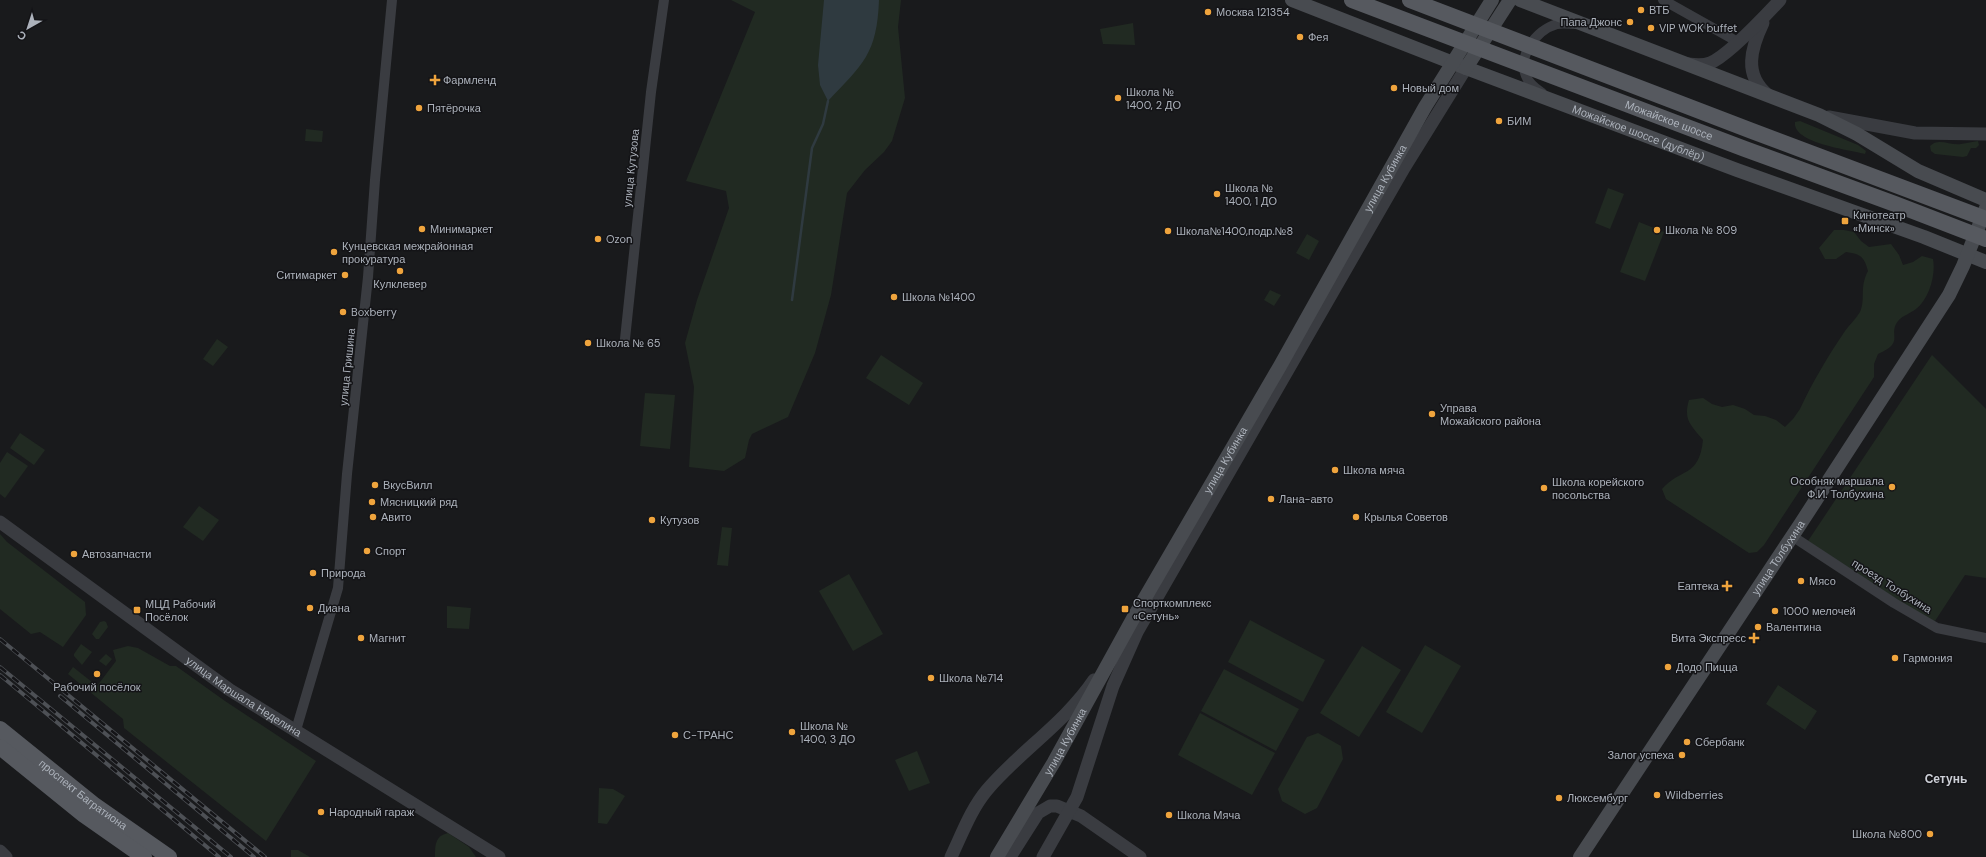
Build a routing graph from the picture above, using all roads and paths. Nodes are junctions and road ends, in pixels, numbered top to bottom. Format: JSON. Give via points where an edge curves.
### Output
{"nodes":[{"id":1,"x":392,"y":0,"type":"edge"},
{"id":2,"x":664,"y":0,"type":"edge"},
{"id":3,"x":1292,"y":0,"type":"edge"},
{"id":4,"x":1352,"y":0,"type":"edge"},
{"id":5,"x":1410,"y":0,"type":"edge"},
{"id":6,"x":1492,"y":0,"type":"edge"},
{"id":7,"x":1510,"y":0,"type":"edge"},
{"id":8,"x":1520,"y":0,"type":"edge"},
{"id":9,"x":1663,"y":0,"type":"edge"},
{"id":10,"x":1780,"y":0,"type":"edge"},
{"id":11,"x":1767,"y":14,"type":"junction"},
{"id":12,"x":1588,"y":25,"type":"junction"},
{"id":13,"x":1738,"y":42,"type":"junction"},
{"id":14,"x":1452,"y":63,"type":"junction"},
{"id":15,"x":1687,"y":64,"type":"junction"},
{"id":16,"x":1466,"y":68,"type":"junction"},
{"id":17,"x":1768,"y":95,"type":"junction"},
{"id":18,"x":1553,"y":100,"type":"junction"},
{"id":19,"x":1819,"y":115,"type":"junction"},
{"id":20,"x":1986,"y":134,"type":"edge"},
{"id":21,"x":1986,"y":200,"type":"edge"},
{"id":22,"x":1986,"y":208,"type":"edge"},
{"id":23,"x":1986,"y":219,"type":"edge"},
{"id":24,"x":1986,"y":239,"type":"edge"},
{"id":25,"x":1968,"y":254,"type":"junction"},
{"id":26,"x":1986,"y":262,"type":"edge"},
{"id":27,"x":625,"y":339,"type":"dead end"},
{"id":28,"x":0,"y":522,"type":"edge"},
{"id":29,"x":1792,"y":536,"type":"junction"},
{"id":30,"x":1986,"y":638,"type":"edge"},
{"id":31,"x":1116,"y":649,"type":"junction"},
{"id":32,"x":0,"y":729,"type":"edge"},
{"id":33,"x":296,"y":730,"type":"junction"},
{"id":34,"x":0,"y":747,"type":"edge"},
{"id":35,"x":1071,"y":810,"type":"junction"},
{"id":36,"x":0,"y":851,"type":"edge"},
{"id":37,"x":1001,"y":855,"type":"edge"},
{"id":38,"x":6,"y":857,"type":"edge"},
{"id":39,"x":144,"y":857,"type":"edge"},
{"id":40,"x":169,"y":857,"type":"edge"},
{"id":41,"x":498,"y":857,"type":"edge"},
{"id":42,"x":951,"y":857,"type":"edge"},
{"id":43,"x":1043,"y":857,"type":"edge"},
{"id":44,"x":1140,"y":857,"type":"edge"},
{"id":45,"x":1580,"y":857,"type":"edge"}],
"edges":[{"from":1,"to":33,"type":"street","name":"улица Гришина","via":[[338,588]]},
{"from":2,"to":27,"type":"street","name":"улица Кутузова","via":[[651,92]]},
{"from":3,"to":14,"type":"main road","name":"Можайское шоссе (дублёр)"},
{"from":4,"to":24,"type":"main road","name":"Можайское шоссе","bridge":true},
{"from":5,"to":23,"type":"main road","name":"Можайское шоссе","bridge":true},
{"from":6,"to":14,"type":"main road","name":"улица Кубинка"},
{"from":7,"to":16,"type":"main road"},
{"from":8,"to":12,"type":"main road"},
{"from":9,"to":13,"type":"street"},
{"from":10,"to":11,"type":"street"},
{"from":11,"to":13,"type":"street"},
{"from":11,"to":17,"type":"street","via":[[1756,38],[1752,74],[1756,83]]},
{"from":12,"to":15,"type":"main road"},
{"from":12,"to":18,"type":"street","via":[[1557,24],[1533,41],[1526,54],[1523,68],[1527,79]]},
{"from":13,"to":15,"type":"street","via":[[1710,63]]},
{"from":14,"to":16,"type":"main road","name":"Можайское шоссе (дублёр)"},
{"from":14,"to":31,"type":"main road","name":"улица Кубинка"},
{"from":15,"to":17,"type":"main road"},
{"from":16,"to":18,"type":"main road","name":"Можайское шоссе (дублёр)"},
{"from":16,"to":35,"type":"street","via":[[1404,168],[1137,632],[1113,686]]},
{"from":17,"to":19,"type":"main road"},
{"from":18,"to":25,"type":"main road","name":"Можайское шоссе (дублёр)"},
{"from":19,"to":20,"type":"street","via":[[1915,133]]},
{"from":19,"to":21,"type":"main road","via":[[1882,148],[1918,171]]},
{"from":22,"to":25,"type":"main road","name":"улица Толбухина"},
{"from":25,"to":26,"type":"main road","name":"Можайское шоссе (дублёр)"},
{"from":25,"to":29,"type":"main road","name":"улица Толбухина","via":[[1949,295]]},
{"from":28,"to":33,"type":"street","name":"улица Маршала Неделина","via":[[230,690]]},
{"from":29,"to":30,"type":"street","name":"проезд Толбухина","via":[[1937,628]]},
{"from":29,"to":45,"type":"main road","name":"улица Толбухина"},
{"from":31,"to":37,"type":"main road","name":"улица Кубинка"},
{"from":31,"to":42,"type":"street","via":[[1073,707],[988,789],[978,802]]},
{"from":32,"to":40,"type":"main road","name":"проспект Багратиона","via":[[93,804]]},
{"from":33,"to":41,"type":"street","name":"улица Маршала Неделина"},
{"from":34,"to":39,"type":"main road","name":"проспект Багратиона","via":[[84,815]]},
{"from":35,"to":37,"type":"street","via":[[1050,806],[1038,813]]},
{"from":35,"to":43,"type":"street"},
{"from":35,"to":44,"type":"street"},
{"from":36,"to":38,"type":"street"}]}
